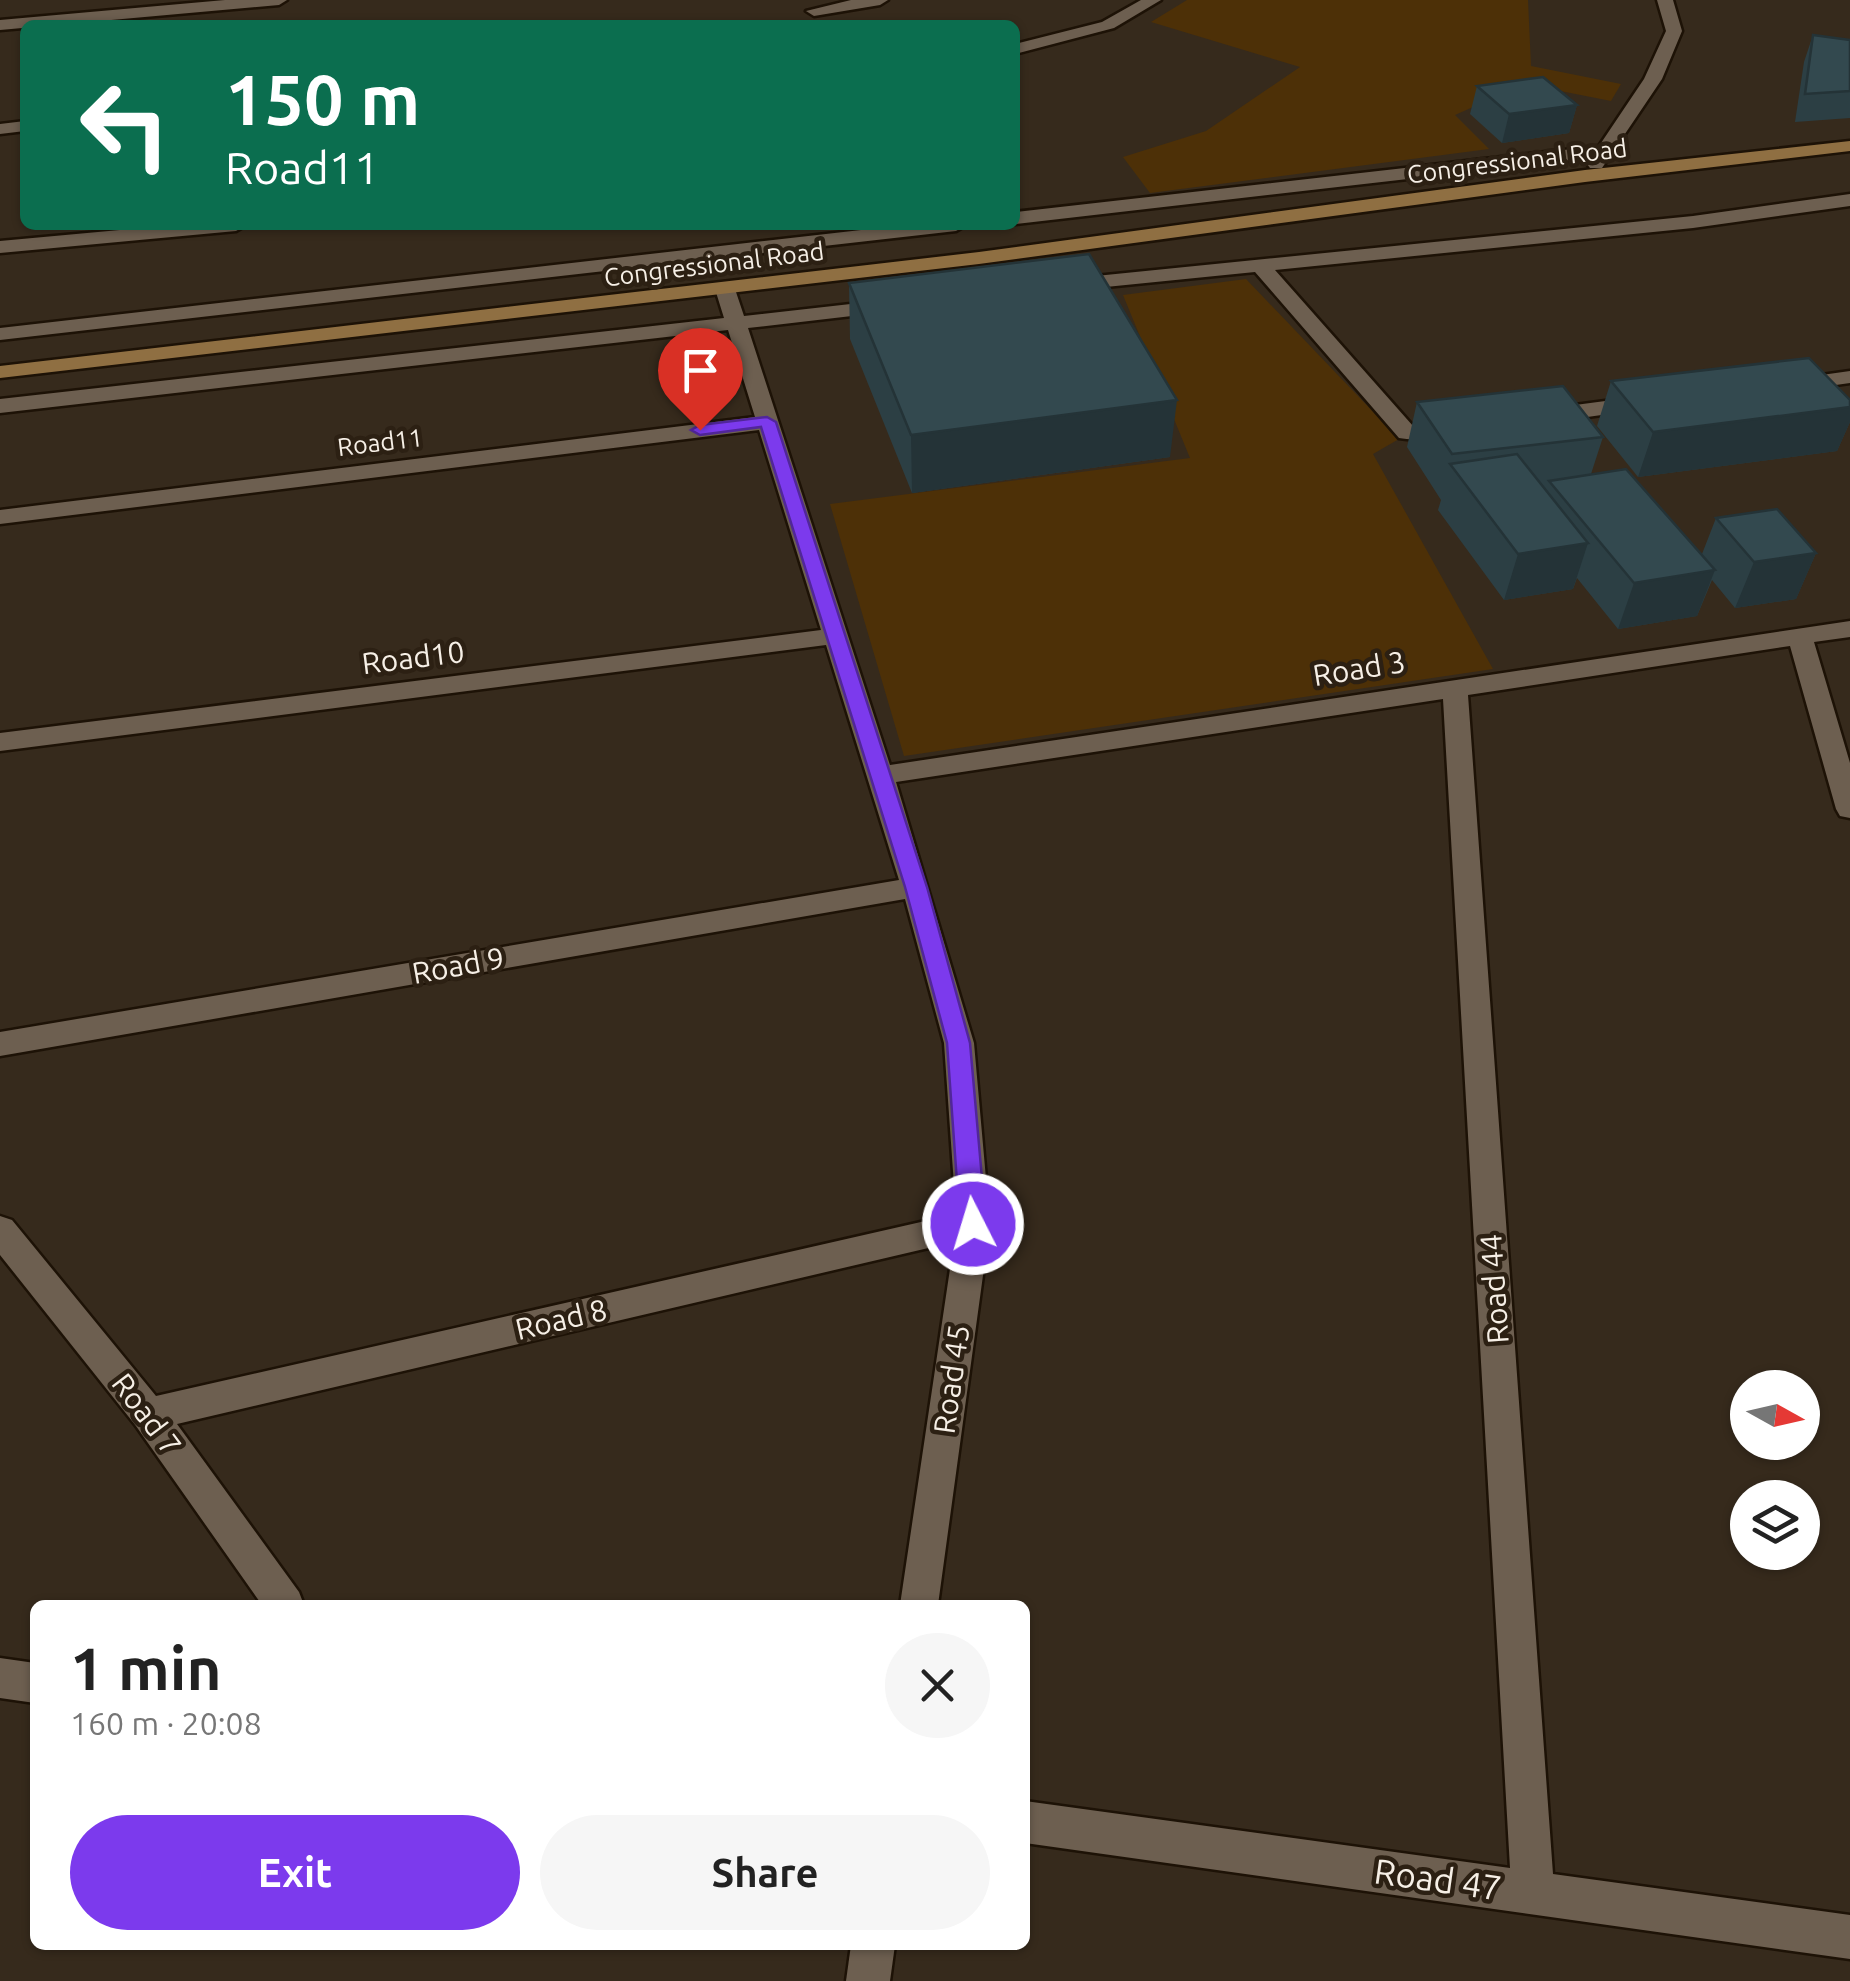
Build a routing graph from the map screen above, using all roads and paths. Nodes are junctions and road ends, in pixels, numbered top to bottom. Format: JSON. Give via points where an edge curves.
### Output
{"nodes":[{"id":1,"x":279,"y":0,"type":"edge"},
{"id":2,"x":880,"y":0,"type":"edge"},
{"id":3,"x":1153,"y":0,"type":"edge"},
{"id":4,"x":1665,"y":0,"type":"edge"},
{"id":5,"x":814,"y":12,"type":"edge"},
{"id":6,"x":56,"y":20,"type":"edge"},
{"id":7,"x":1020,"y":48,"type":"edge"},
{"id":8,"x":1850,"y":146,"type":"edge"},
{"id":9,"x":1606,"y":151,"type":"junction"},
{"id":10,"x":1584,"y":176,"type":"junction"},
{"id":11,"x":1850,"y":200,"type":"edge"},
{"id":12,"x":1020,"y":217,"type":"edge"},
{"id":13,"x":182,"y":230,"type":"edge"},
{"id":14,"x":894,"y":230,"type":"edge"},
{"id":15,"x":922,"y":230,"type":"edge"},
{"id":16,"x":0,"y":247,"type":"edge"},
{"id":17,"x":938,"y":263,"type":"junction"},
{"id":18,"x":1259,"y":264,"type":"junction"},
{"id":19,"x":725,"y":288,"type":"junction"},
{"id":20,"x":1036,"y":288,"type":"edge"},
{"id":21,"x":900,"y":304,"type":"edge"},
{"id":22,"x":736,"y":322,"type":"junction"},
{"id":23,"x":0,"y":334,"type":"edge"},
{"id":24,"x":0,"y":372,"type":"edge"},
{"id":25,"x":1850,"y":378,"type":"edge"},
{"id":26,"x":1773,"y":387,"type":"edge"},
{"id":27,"x":1657,"y":402,"type":"edge"},
{"id":28,"x":0,"y":406,"type":"edge"},
{"id":29,"x":1522,"y":418,"type":"edge"},
{"id":30,"x":767,"y":422,"type":"junction"},
{"id":31,"x":1464,"y":426,"type":"edge"},
{"id":32,"x":0,"y":516,"type":"edge"},
{"id":33,"x":1850,"y":628,"type":"edge"},
{"id":34,"x":834,"y":636,"type":"junction"},
{"id":35,"x":1800,"y":636,"type":"junction"},
{"id":36,"x":1455,"y":686,"type":"junction"},
{"id":37,"x":0,"y":742,"type":"edge"},
{"id":38,"x":878,"y":776,"type":"junction"},
{"id":39,"x":1850,"y":809,"type":"edge"},
{"id":40,"x":916,"y":887,"type":"junction"},
{"id":41,"x":0,"y":1044,"type":"edge"},
{"id":42,"x":973,"y":1224,"type":"junction"},
{"id":43,"x":0,"y":1230,"type":"edge"},
{"id":44,"x":149,"y":1414,"type":"junction"},
{"id":45,"x":281,"y":1600,"type":"edge"},
{"id":46,"x":919,"y":1600,"type":"edge"},
{"id":47,"x":0,"y":1678,"type":"edge"},
{"id":48,"x":30,"y":1681,"type":"edge"},
{"id":49,"x":1030,"y":1823,"type":"edge"},
{"id":50,"x":1533,"y":1892,"type":"junction"},
{"id":51,"x":1850,"y":1937,"type":"edge"},
{"id":52,"x":872,"y":1950,"type":"edge"},
{"id":53,"x":868,"y":1981,"type":"edge"}],
"edges":[{"from":1,"to":6,"type":"street"},
{"from":2,"to":5,"type":"street"},
{"from":3,"to":7,"type":"street","via":[[1108,25]]},
{"from":4,"to":9,"type":"street","via":[[1674,31],[1653,79]]},
{"from":8,"to":10,"type":"main road","name":"Congressional Road"},
{"from":9,"to":10,"type":"street"},
{"from":9,"to":12,"type":"street"},
{"from":10,"to":17,"type":"main road","name":"Congressional Road"},
{"from":11,"to":18,"type":"street","via":[[1694,222]]},
{"from":13,"to":16,"type":"street"},
{"from":14,"to":23,"type":"street"},
{"from":15,"to":17,"type":"street"},
{"from":17,"to":19,"type":"main road","name":"Congressional Road"},
{"from":18,"to":20,"type":"street"},
{"from":18,"to":31,"type":"street","via":[[1406,433]]},
{"from":19,"to":22,"type":"street","name":"Road 45"},
{"from":19,"to":24,"type":"main road","name":"Congressional Road"},
{"from":21,"to":22,"type":"street"},
{"from":22,"to":28,"type":"street"},
{"from":22,"to":30,"type":"street","name":"Road 45"},
{"from":25,"to":26,"type":"street"},
{"from":27,"to":29,"type":"street"},
{"from":30,"to":32,"type":"street","name":"Road11"},
{"from":30,"to":34,"type":"street","name":"Road 45"},
{"from":33,"to":35,"type":"street","name":"Road 3"},
{"from":34,"to":37,"type":"street","name":"Road10"},
{"from":34,"to":38,"type":"street","name":"Road 45"},
{"from":35,"to":36,"type":"street","name":"Road 3"},
{"from":35,"to":39,"type":"street"},
{"from":36,"to":38,"type":"street","name":"Road 3"},
{"from":36,"to":50,"type":"street","name":"Road 44"},
{"from":38,"to":40,"type":"street","name":"Road 45"},
{"from":40,"to":41,"type":"street","name":"Road 9"},
{"from":40,"to":42,"type":"street","name":"Road 45","via":[[959,1043]]},
{"from":42,"to":44,"type":"street","name":"Road 8"},
{"from":42,"to":46,"type":"street","name":"Road 45"},
{"from":43,"to":44,"type":"street","name":"Road 7"},
{"from":44,"to":45,"type":"street","name":"Road 7"},
{"from":47,"to":48,"type":"street"},
{"from":49,"to":50,"type":"street","name":"Road 47"},
{"from":50,"to":51,"type":"street","name":"Road 47"},
{"from":52,"to":53,"type":"street"}]}
